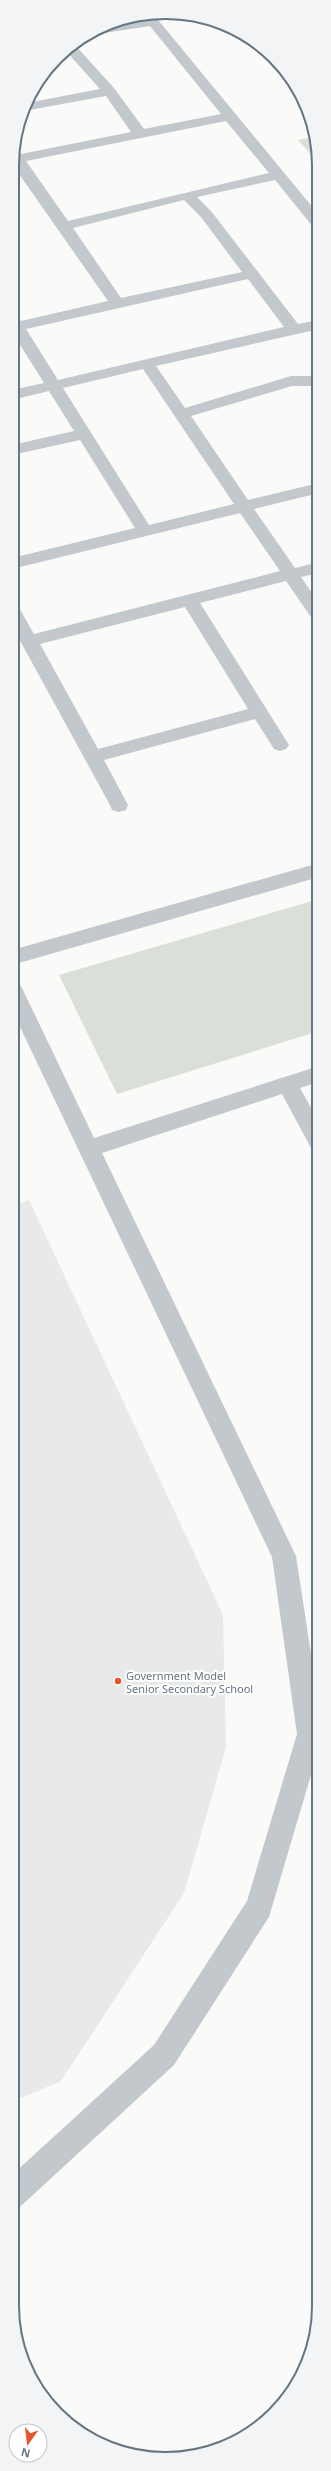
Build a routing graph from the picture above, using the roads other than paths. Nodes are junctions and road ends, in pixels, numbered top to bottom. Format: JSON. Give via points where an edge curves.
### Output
{"nodes":[{"id":1,"x":151,"y":19,"type":"edge"},
{"id":2,"x":147,"y":20,"type":"edge"},
{"id":3,"x":123,"y":26,"type":"edge"},
{"id":4,"x":74,"y":51,"type":"edge"},
{"id":5,"x":109,"y":91,"type":"junction"},
{"id":6,"x":32,"y":106,"type":"edge"},
{"id":7,"x":229,"y":116,"type":"junction"},
{"id":8,"x":140,"y":134,"type":"junction"},
{"id":9,"x":19,"y":156,"type":"edge"},
{"id":10,"x":19,"y":164,"type":"edge"},
{"id":11,"x":278,"y":175,"type":"junction"},
{"id":12,"x":188,"y":195,"type":"junction"},
{"id":13,"x":312,"y":216,"type":"edge"},
{"id":14,"x":65,"y":226,"type":"junction"},
{"id":15,"x":251,"y":274,"type":"junction"},
{"id":16,"x":118,"y":304,"type":"junction"},
{"id":17,"x":19,"y":323,"type":"edge"},
{"id":18,"x":312,"y":326,"type":"edge"},
{"id":19,"x":294,"y":330,"type":"junction"},
{"id":20,"x":19,"y":332,"type":"edge"},
{"id":21,"x":147,"y":364,"type":"junction"},
{"id":22,"x":312,"y":379,"type":"edge"},
{"id":23,"x":54,"y":385,"type":"junction"},
{"id":24,"x":19,"y":393,"type":"edge"},
{"id":25,"x":181,"y":414,"type":"junction"},
{"id":26,"x":84,"y":434,"type":"junction"},
{"id":27,"x":19,"y":448,"type":"edge"},
{"id":28,"x":312,"y":490,"type":"edge"},
{"id":29,"x":244,"y":506,"type":"junction"},
{"id":30,"x":145,"y":531,"type":"junction"},
{"id":31,"x":19,"y":562,"type":"edge"},
{"id":32,"x":312,"y":569,"type":"edge"},
{"id":33,"x":290,"y":574,"type":"junction"},
{"id":34,"x":189,"y":600,"type":"junction"},
{"id":35,"x":312,"y":606,"type":"edge"},
{"id":36,"x":19,"y":623,"type":"edge"},
{"id":37,"x":29,"y":641,"type":"junction"},
{"id":38,"x":259,"y":712,"type":"junction"},
{"id":39,"x":280,"y":745,"type":"dead end"},
{"id":40,"x":93,"y":757,"type":"junction"},
{"id":41,"x":119,"y":805,"type":"dead end"},
{"id":42,"x":312,"y":872,"type":"edge"},
{"id":43,"x":19,"y":956,"type":"edge"},
{"id":44,"x":19,"y":1003,"type":"edge"},
{"id":45,"x":312,"y":1076,"type":"edge"},
{"id":46,"x":287,"y":1084,"type":"junction"},
{"id":47,"x":312,"y":1129,"type":"edge"},
{"id":48,"x":89,"y":1148,"type":"junction"},
{"id":49,"x":19,"y":2188,"type":"edge"}],
"edges":[{"from":1,"to":7,"type":"street"},
{"from":2,"to":3,"type":"street"},
{"from":4,"to":5,"type":"street"},
{"from":5,"to":6,"type":"street"},
{"from":5,"to":8,"type":"street"},
{"from":7,"to":8,"type":"street"},
{"from":7,"to":11,"type":"street"},
{"from":8,"to":9,"type":"street"},
{"from":10,"to":14,"type":"street"},
{"from":11,"to":12,"type":"street"},
{"from":11,"to":13,"type":"street"},
{"from":12,"to":14,"type":"street"},
{"from":12,"to":15,"type":"street","via":[[206,214]]},
{"from":14,"to":16,"type":"street"},
{"from":15,"to":16,"type":"street"},
{"from":15,"to":19,"type":"street"},
{"from":16,"to":17,"type":"street"},
{"from":18,"to":19,"type":"street"},
{"from":19,"to":21,"type":"street"},
{"from":20,"to":23,"type":"street"},
{"from":21,"to":23,"type":"street"},
{"from":21,"to":25,"type":"street"},
{"from":22,"to":25,"type":"street","via":[[291,381]]},
{"from":23,"to":24,"type":"street"},
{"from":23,"to":26,"type":"street"},
{"from":25,"to":29,"type":"street"},
{"from":26,"to":27,"type":"street"},
{"from":26,"to":30,"type":"street"},
{"from":28,"to":29,"type":"street"},
{"from":29,"to":30,"type":"street"},
{"from":29,"to":33,"type":"street"},
{"from":30,"to":31,"type":"street"},
{"from":32,"to":33,"type":"street"},
{"from":33,"to":34,"type":"street"},
{"from":33,"to":35,"type":"street"},
{"from":34,"to":37,"type":"street"},
{"from":34,"to":38,"type":"street"},
{"from":36,"to":37,"type":"street"},
{"from":37,"to":40,"type":"street"},
{"from":38,"to":39,"type":"street"},
{"from":38,"to":40,"type":"street"},
{"from":40,"to":41,"type":"street"},
{"from":42,"to":43,"type":"street"},
{"from":44,"to":48,"type":"street"},
{"from":45,"to":46,"type":"street"},
{"from":46,"to":47,"type":"street"},
{"from":46,"to":48,"type":"street"},
{"from":48,"to":49,"type":"street","via":[[284,1556],[310,1734],[259,1907],[164,2055]]}]}
